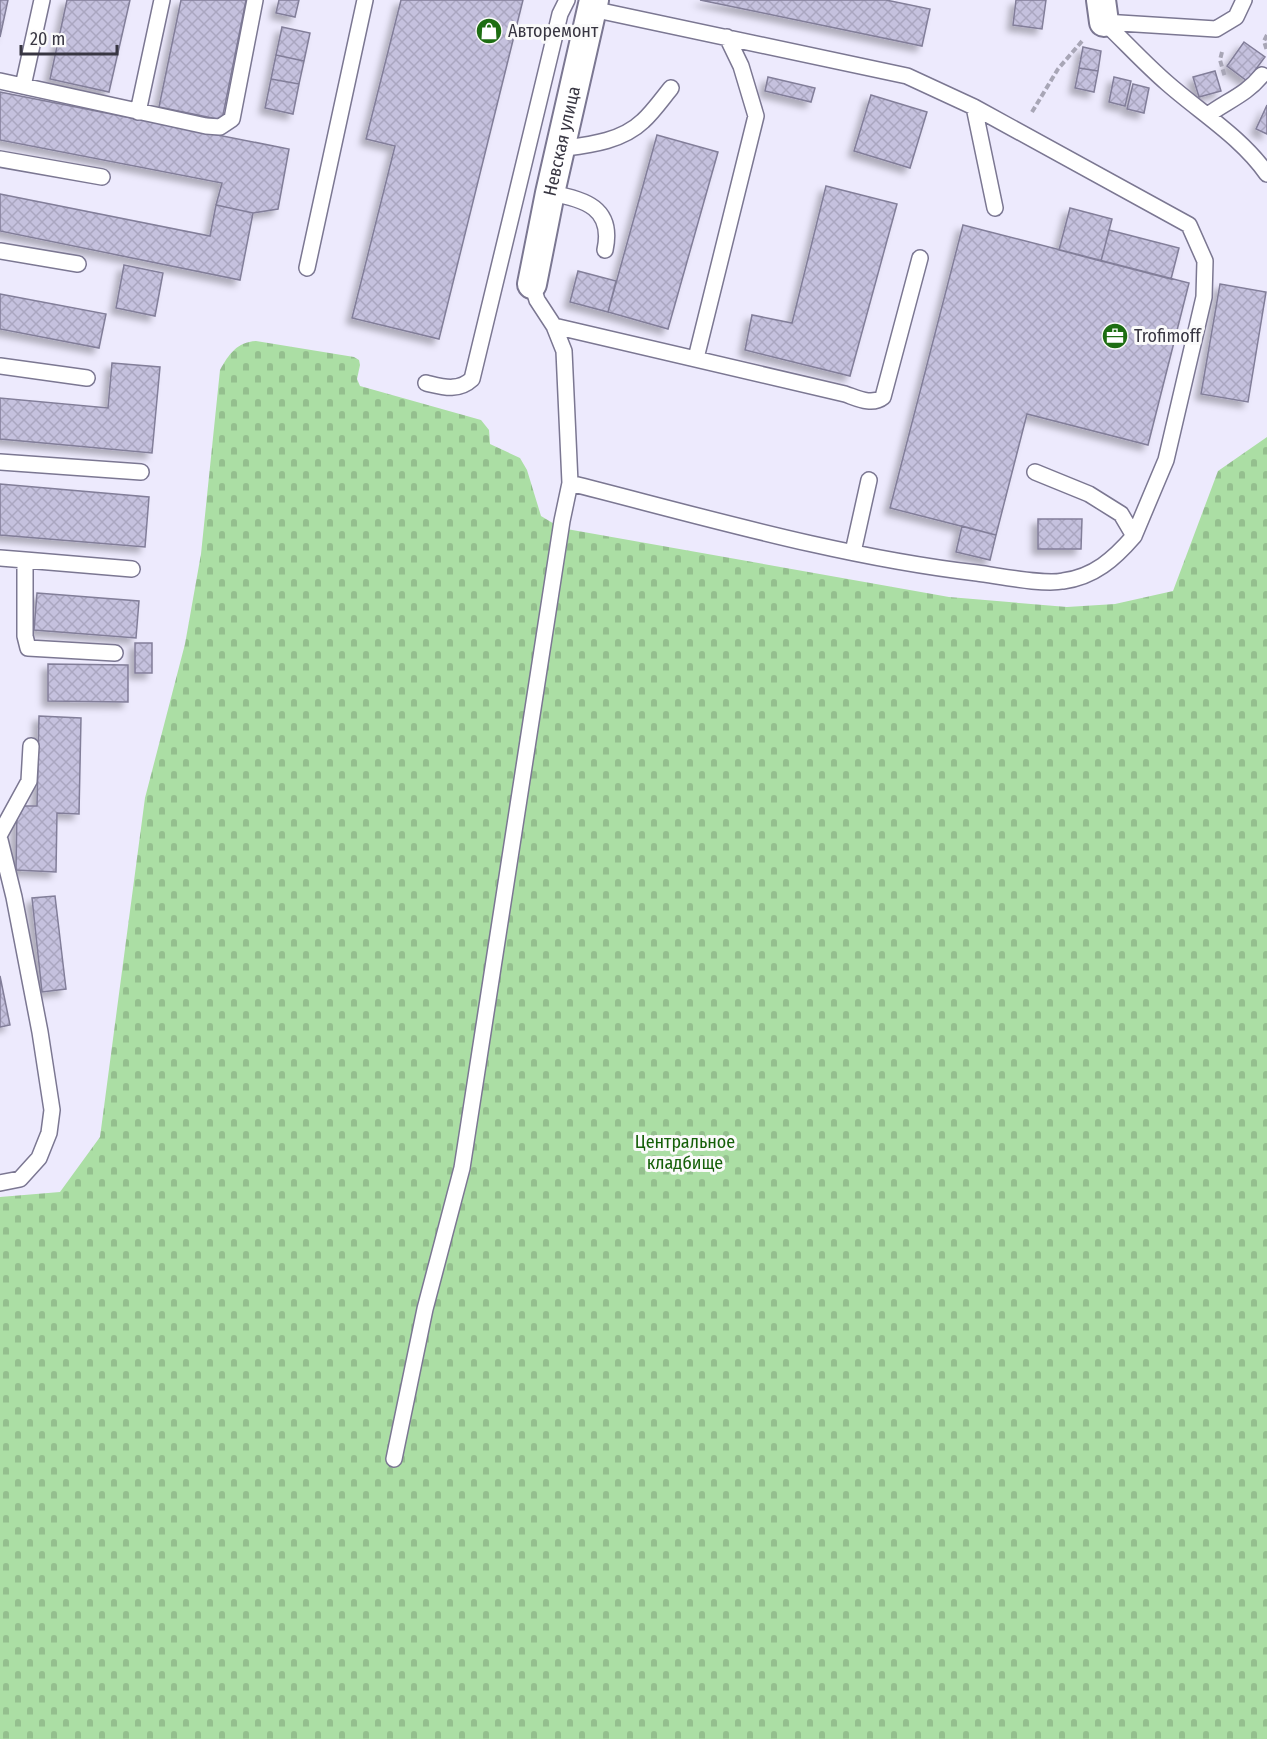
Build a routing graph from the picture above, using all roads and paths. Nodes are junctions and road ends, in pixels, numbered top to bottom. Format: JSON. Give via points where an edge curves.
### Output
{"nodes":[{"id":1,"x":42,"y":0,"type":"edge"},
{"id":2,"x":162,"y":0,"type":"edge"},
{"id":3,"x":255,"y":0,"type":"edge"},
{"id":4,"x":365,"y":0,"type":"edge"},
{"id":5,"x":1244,"y":0,"type":"edge"},
{"id":6,"x":584,"y":3,"type":"edge"},
{"id":7,"x":1102,"y":11,"type":"edge"},
{"id":8,"x":1267,"y":35,"type":"edge"},
{"id":9,"x":727,"y":37,"type":"junction"},
{"id":10,"x":1223,"y":47,"type":"dead end"},
{"id":11,"x":1267,"y":51,"type":"edge"},
{"id":12,"x":1262,"y":75,"type":"dead end"},
{"id":13,"x":0,"y":81,"type":"edge"},
{"id":14,"x":23,"y":86,"type":"junction"},
{"id":15,"x":671,"y":88,"type":"dead end"},
{"id":16,"x":1241,"y":96,"type":"junction"},
{"id":17,"x":974,"y":107,"type":"junction"},
{"id":18,"x":138,"y":112,"type":"junction"},
{"id":19,"x":1208,"y":115,"type":"junction"},
{"id":20,"x":1020,"y":133,"type":"junction"},
{"id":21,"x":559,"y":149,"type":"junction"},
{"id":22,"x":0,"y":159,"type":"edge"},
{"id":23,"x":1267,"y":173,"type":"edge"},
{"id":24,"x":102,"y":177,"type":"dead end"},
{"id":25,"x":550,"y":193,"type":"junction"},
{"id":26,"x":995,"y":208,"type":"dead end"},
{"id":27,"x":605,"y":250,"type":"dead end"},
{"id":28,"x":0,"y":251,"type":"edge"},
{"id":29,"x":920,"y":258,"type":"dead end"},
{"id":30,"x":78,"y":264,"type":"dead end"},
{"id":31,"x":308,"y":268,"type":"dead end"},
{"id":32,"x":532,"y":284,"type":"joint"},
{"id":33,"x":554,"y":326,"type":"junction"},
{"id":34,"x":696,"y":358,"type":"junction"},
{"id":35,"x":0,"y":366,"type":"edge"},
{"id":36,"x":87,"y":378,"type":"dead end"},
{"id":37,"x":426,"y":383,"type":"dead end"},
{"id":38,"x":0,"y":462,"type":"edge"},
{"id":39,"x":141,"y":472,"type":"dead end"},
{"id":40,"x":1035,"y":472,"type":"dead end"},
{"id":41,"x":869,"y":480,"type":"dead end"},
{"id":42,"x":570,"y":483,"type":"junction"},
{"id":43,"x":1134,"y":536,"type":"junction"},
{"id":44,"x":853,"y":552,"type":"junction"},
{"id":45,"x":0,"y":558,"type":"edge"},
{"id":46,"x":25,"y":560,"type":"junction"},
{"id":47,"x":132,"y":569,"type":"dead end"},
{"id":48,"x":115,"y":653,"type":"dead end"},
{"id":49,"x":31,"y":746,"type":"dead end"},
{"id":50,"x":0,"y":834,"type":"edge"},
{"id":51,"x":0,"y":840,"type":"edge"},
{"id":52,"x":0,"y":1183,"type":"edge"},
{"id":53,"x":394,"y":1459,"type":"dead end"}],
"edges":[{"from":1,"to":14,"type":"lane"},
{"from":2,"to":18,"type":"lane"},
{"from":3,"to":18,"type":"lane","via":[[231,118],[220,127]]},
{"from":4,"to":31,"type":"lane"},
{"from":5,"to":7,"type":"lane","via":[[1236,17],[1216,30]]},
{"from":6,"to":9,"type":"lane"},
{"from":6,"to":21,"type":"street","name":"Невская улица"},
{"from":6,"to":37,"type":"lane","via":[[557,25],[472,380],[458,388]]},
{"from":7,"to":19,"type":"lane","via":[[1169,85]]},
{"from":7,"to":20,"type":"path","via":[[1058,69]]},
{"from":8,"to":11,"type":"path"},
{"from":9,"to":17,"type":"lane","via":[[907,76]]},
{"from":9,"to":34,"type":"lane","via":[[741,66],[756,116]]},
{"from":10,"to":16,"type":"path","via":[[1220,60],[1226,79]]},
{"from":12,"to":16,"type":"lane"},
{"from":13,"to":14,"type":"lane"},
{"from":14,"to":18,"type":"lane"},
{"from":15,"to":21,"type":"lane","via":[[643,122],[630,131],[609,141]]},
{"from":16,"to":19,"type":"lane"},
{"from":17,"to":20,"type":"lane"},
{"from":17,"to":26,"type":"lane"},
{"from":19,"to":23,"type":"lane"},
{"from":20,"to":43,"type":"lane","via":[[1189,225],[1205,261],[1204,297],[1166,460]]},
{"from":21,"to":25,"type":"street","name":"Невская улица"},
{"from":22,"to":24,"type":"lane"},
{"from":25,"to":27,"type":"lane","via":[[595,207],[604,218],[608,234]]},
{"from":25,"to":32,"type":"street","name":"Невская улица"},
{"from":28,"to":30,"type":"lane"},
{"from":29,"to":34,"type":"lane","via":[[883,397],[878,401]]},
{"from":32,"to":33,"type":"lane"},
{"from":33,"to":34,"type":"lane"},
{"from":33,"to":42,"type":"lane","via":[[564,351]]},
{"from":35,"to":36,"type":"lane"},
{"from":38,"to":39,"type":"lane"},
{"from":40,"to":43,"type":"lane","via":[[1089,494],[1121,514]]},
{"from":41,"to":44,"type":"lane"},
{"from":42,"to":44,"type":"lane"},
{"from":42,"to":53,"type":"lane","via":[[462,1168],[425,1309]]},
{"from":43,"to":44,"type":"lane","via":[[1104,566],[1061,582],[951,570]]},
{"from":45,"to":46,"type":"lane"},
{"from":46,"to":47,"type":"lane"},
{"from":46,"to":48,"type":"lane","via":[[28,648]]},
{"from":49,"to":50,"type":"lane","via":[[29,782]]},
{"from":51,"to":52,"type":"lane","via":[[52,1110],[39,1158],[20,1179]]}]}
